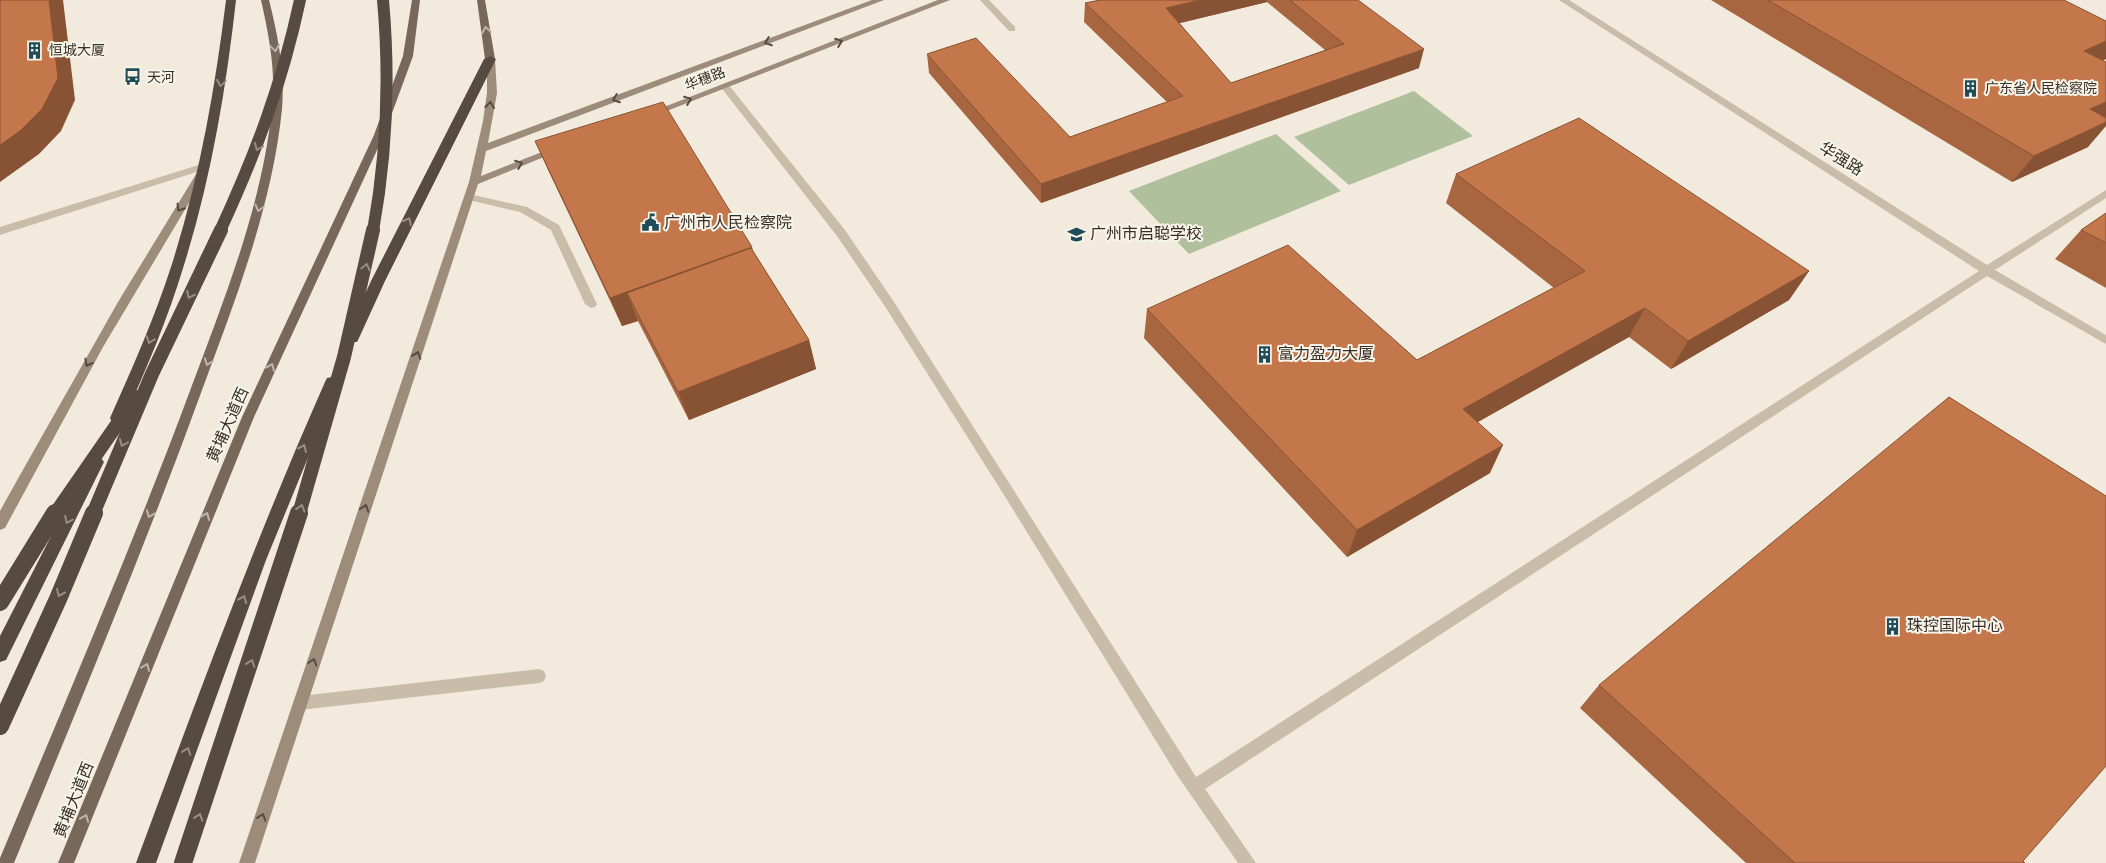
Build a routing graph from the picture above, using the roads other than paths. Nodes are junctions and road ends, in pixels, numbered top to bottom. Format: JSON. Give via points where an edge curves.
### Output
{"nodes":[{"id":1,"x":231,"y":0,"type":"edge"},
{"id":2,"x":265,"y":0,"type":"edge"},
{"id":3,"x":300,"y":0,"type":"edge"},
{"id":4,"x":383,"y":0,"type":"edge"},
{"id":5,"x":416,"y":0,"type":"edge"},
{"id":6,"x":481,"y":0,"type":"edge"},
{"id":7,"x":880,"y":0,"type":"edge"},
{"id":8,"x":946,"y":0,"type":"edge"},
{"id":9,"x":984,"y":0,"type":"edge"},
{"id":10,"x":1563,"y":0,"type":"edge"},
{"id":11,"x":1012,"y":30,"type":"dead end"},
{"id":12,"x":490,"y":59,"type":"junction"},
{"id":13,"x":725,"y":86,"type":"junction"},
{"id":14,"x":640,"y":118,"type":"edge"},
{"id":15,"x":566,"y":146,"type":"edge"},
{"id":16,"x":482,"y":150,"type":"junction"},
{"id":17,"x":205,"y":166,"type":"junction"},
{"id":18,"x":474,"y":182,"type":"junction"},
{"id":19,"x":2106,"y":193,"type":"edge"},
{"id":20,"x":469,"y":196,"type":"junction"},
{"id":21,"x":0,"y":231,"type":"edge"},
{"id":22,"x":1986,"y":270,"type":"junction"},
{"id":23,"x":590,"y":304,"type":"edge"},
{"id":24,"x":2106,"y":340,"type":"edge"},
{"id":25,"x":152,"y":374,"type":"junction"},
{"id":26,"x":0,"y":524,"type":"edge"},
{"id":27,"x":0,"y":602,"type":"edge"},
{"id":28,"x":0,"y":654,"type":"edge"},
{"id":29,"x":539,"y":676,"type":"dead end"},
{"id":30,"x":300,"y":703,"type":"junction"},
{"id":31,"x":0,"y":726,"type":"edge"},
{"id":32,"x":1194,"y":787,"type":"junction"},
{"id":33,"x":6,"y":863,"type":"edge"},
{"id":34,"x":66,"y":863,"type":"edge"},
{"id":35,"x":146,"y":863,"type":"edge"},
{"id":36,"x":183,"y":863,"type":"edge"},
{"id":37,"x":247,"y":863,"type":"edge"},
{"id":38,"x":1248,"y":863,"type":"edge"}],
"edges":[{"from":1,"to":17,"type":"highway","one_way":true,"via":[[218,104]]},
{"from":2,"to":33,"type":"main road","one_way":true,"via":[[278,66],[277,107],[268,173],[244,261],[168,470]]},
{"from":3,"to":25,"type":"highway","one_way":true,"bridge":true,"via":[[287,60],[239,195]]},
{"from":36,"to":4,"type":"highway","one_way":true,"bridge":true,"via":[[294,531],[351,334],[374,232],[382,178],[388,71]]},
{"from":34,"to":5,"type":"main road","name":"黄埔大道西","one_way":true,"via":[[248,417],[379,135],[408,56]]},
{"from":12,"to":6,"type":"main road","one_way":true},
{"from":7,"to":16,"type":"street","name":"华穗路","one_way":true},
{"from":13,"to":8,"type":"street","name":"华穗路","one_way":true},
{"from":9,"to":11,"type":"street"},
{"from":10,"to":22,"type":"street","name":"华强路"},
{"from":16,"to":12,"type":"street","one_way":true,"via":[[492,93]]},
{"from":35,"to":12,"type":"highway","one_way":true,"via":[[236,615],[297,460],[378,281]]},
{"from":14,"to":13,"type":"street","name":"华穗路","one_way":true},
{"from":13,"to":32,"type":"street","via":[[841,233],[890,305]]},
{"from":18,"to":15,"type":"street","one_way":true},
{"from":16,"to":18,"type":"street"},
{"from":17,"to":21,"type":"street"},
{"from":17,"to":26,"type":"street","one_way":true,"via":[[136,279]]},
{"from":17,"to":28,"type":"highway","one_way":true,"via":[[173,280],[121,411]]},
{"from":18,"to":20,"type":"street"},
{"from":19,"to":22,"type":"street"},
{"from":20,"to":23,"type":"street","via":[[523,208],[555,228]]},
{"from":30,"to":20,"type":"street","one_way":true},
{"from":22,"to":24,"type":"street","name":"华强路"},
{"from":22,"to":32,"type":"street"},
{"from":25,"to":27,"type":"highway","bridge":true,"via":[[61,504]]},
{"from":25,"to":31,"type":"highway","one_way":true,"bridge":true},
{"from":29,"to":30,"type":"street"},
{"from":37,"to":30,"type":"street","one_way":true},
{"from":32,"to":38,"type":"street"}]}
